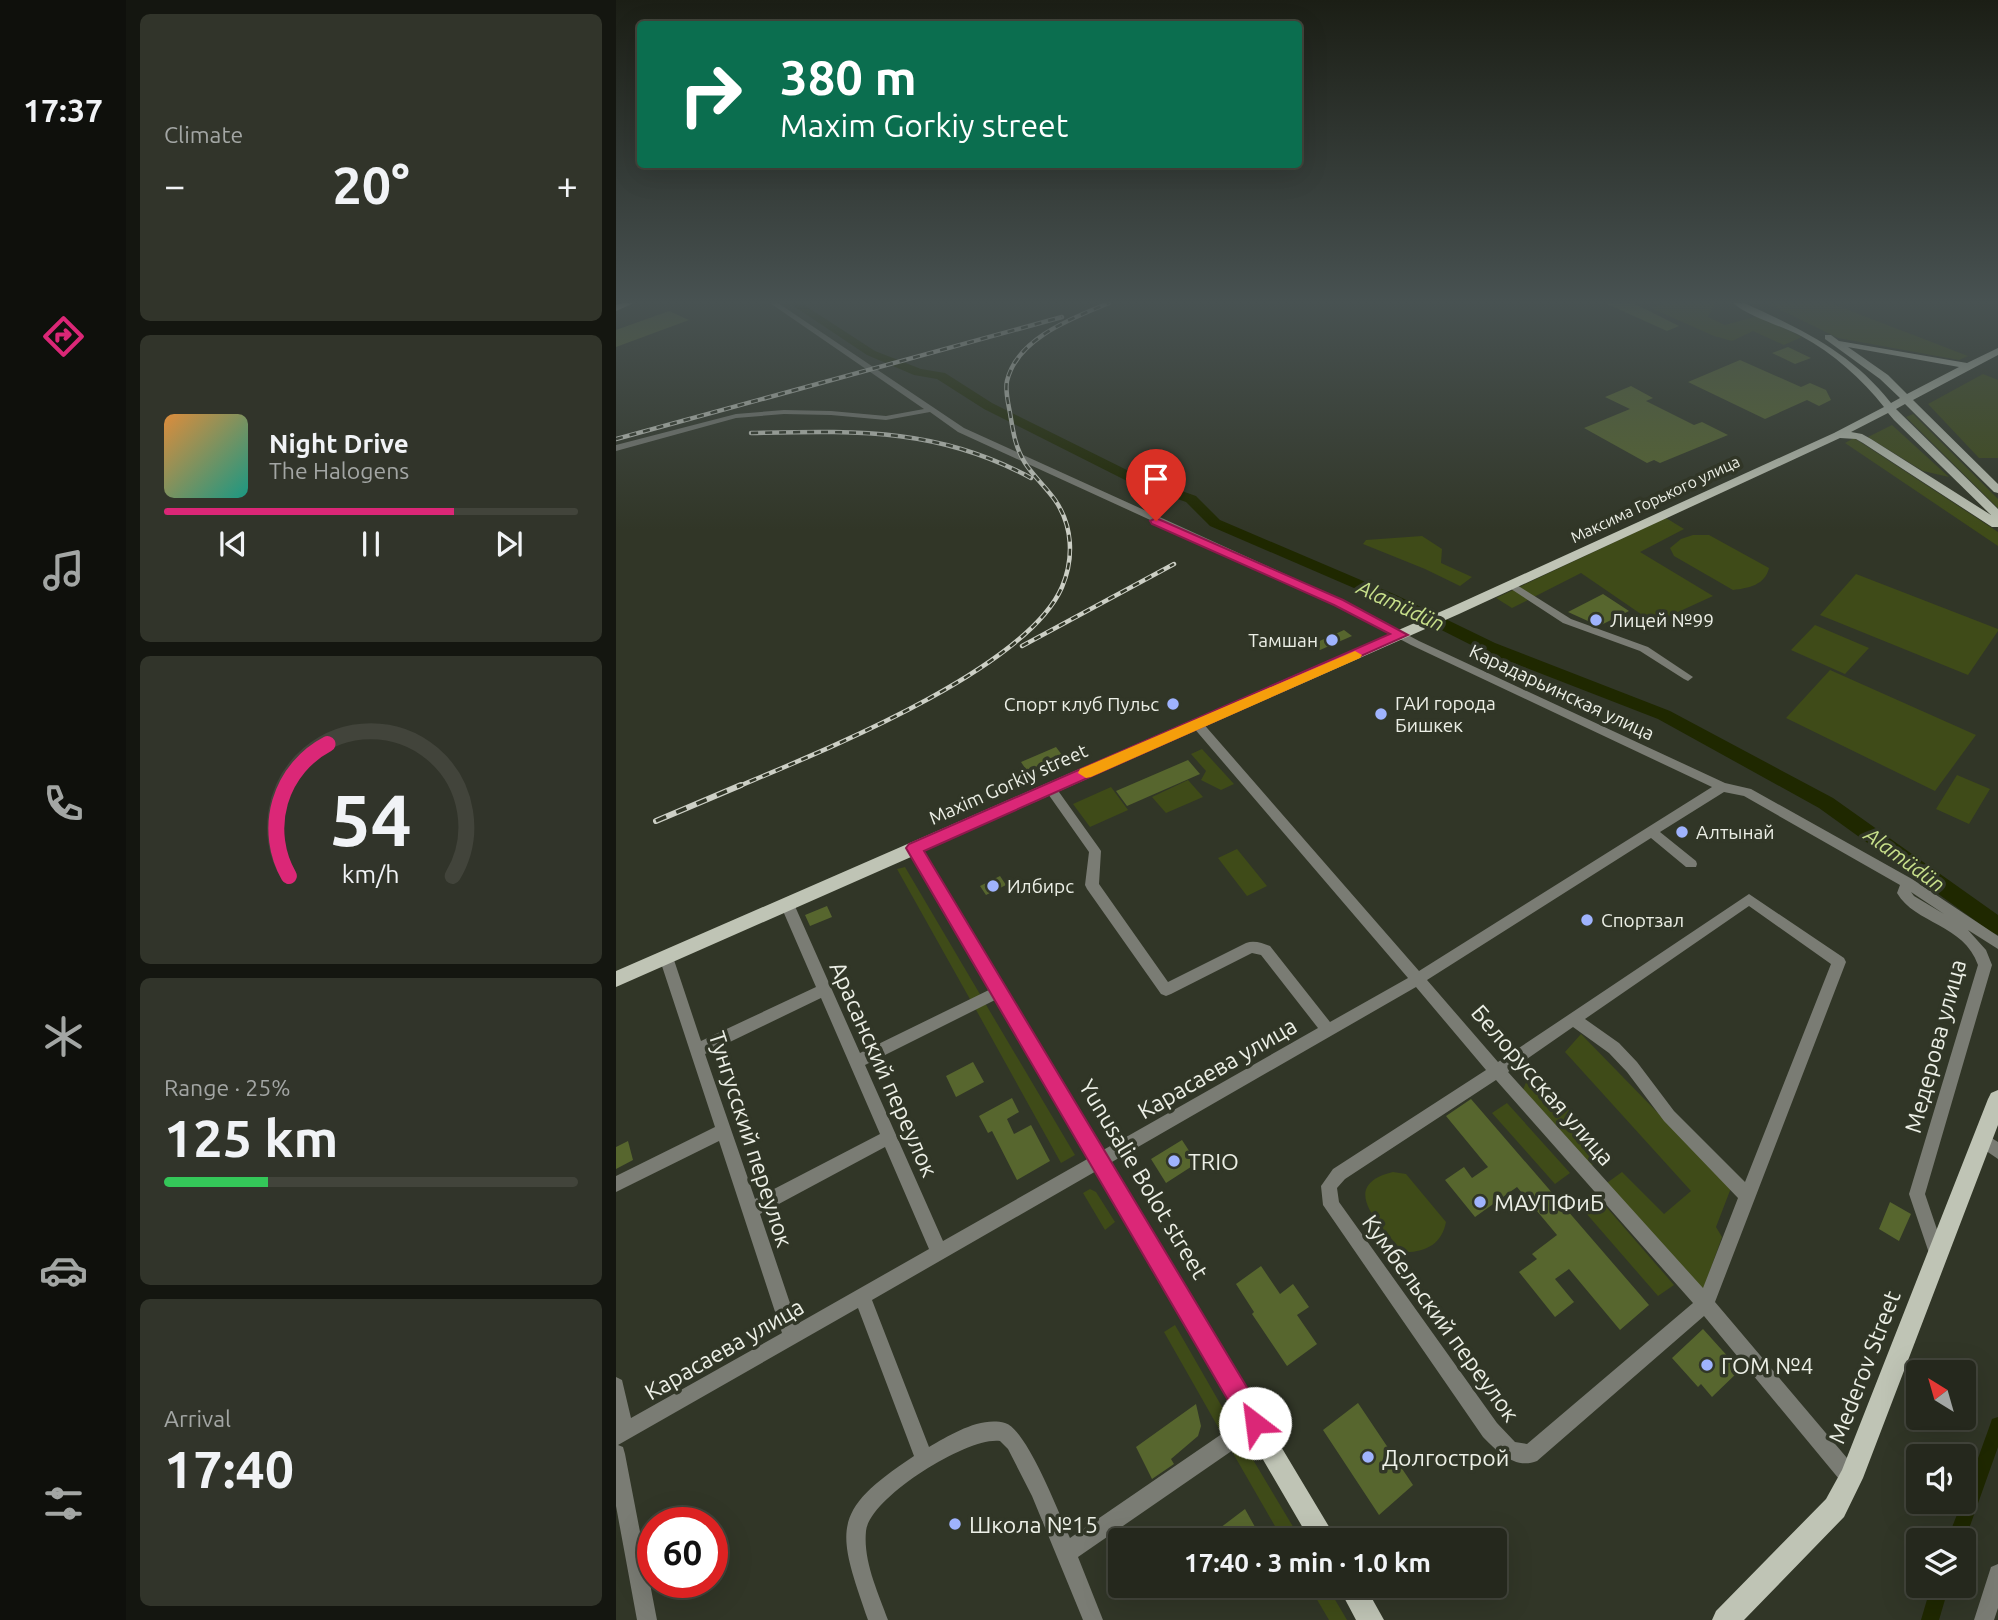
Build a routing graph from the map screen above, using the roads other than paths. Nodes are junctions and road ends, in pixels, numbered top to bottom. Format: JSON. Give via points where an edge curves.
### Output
{"nodes":[{"id":1,"x":884,"y":379,"type":"edge"},
{"id":2,"x":1865,"y":379,"type":"edge"},
{"id":3,"x":1886,"y":379,"type":"edge"},
{"id":4,"x":1944,"y":379,"type":"edge"},
{"id":5,"x":1908,"y":399,"type":"junction"},
{"id":6,"x":1892,"y":408,"type":"junction"},
{"id":7,"x":930,"y":410,"type":"junction"},
{"id":8,"x":1838,"y":435,"type":"junction"},
{"id":9,"x":616,"y":447,"type":"edge"},
{"id":10,"x":1998,"y":490,"type":"edge"},
{"id":11,"x":1998,"y":516,"type":"edge"},
{"id":12,"x":1998,"y":525,"type":"edge"},
{"id":13,"x":1511,"y":585,"type":"junction"},
{"id":14,"x":1409,"y":631,"type":"junction"},
{"id":15,"x":1688,"y":677,"type":"dead end"},
{"id":16,"x":1197,"y":724,"type":"junction"},
{"id":17,"x":1723,"y":787,"type":"junction"},
{"id":18,"x":1051,"y":789,"type":"junction"},
{"id":19,"x":1653,"y":833,"type":"junction"},
{"id":20,"x":914,"y":848,"type":"junction"},
{"id":21,"x":1691,"y":864,"type":"dead end"},
{"id":22,"x":1907,"y":883,"type":"junction"},
{"id":23,"x":787,"y":904,"type":"junction"},
{"id":24,"x":1998,"y":943,"type":"edge"},
{"id":25,"x":666,"y":957,"type":"junction"},
{"id":26,"x":616,"y":979,"type":"edge"},
{"id":27,"x":1418,"y":979,"type":"junction"},
{"id":28,"x":825,"y":990,"type":"junction"},
{"id":29,"x":1000,"y":991,"type":"junction"},
{"id":30,"x":1573,"y":1019,"type":"junction"},
{"id":31,"x":1329,"y":1031,"type":"junction"},
{"id":32,"x":698,"y":1050,"type":"junction"},
{"id":33,"x":856,"y":1062,"type":"junction"},
{"id":34,"x":1497,"y":1071,"type":"junction"},
{"id":35,"x":1998,"y":1099,"type":"edge"},
{"id":36,"x":725,"y":1130,"type":"junction"},
{"id":37,"x":889,"y":1137,"type":"junction"},
{"id":38,"x":1990,"y":1145,"type":"edge"},
{"id":39,"x":1099,"y":1161,"type":"junction"},
{"id":40,"x":616,"y":1184,"type":"edge"},
{"id":41,"x":1748,"y":1196,"type":"junction"},
{"id":42,"x":751,"y":1210,"type":"junction"},
{"id":43,"x":939,"y":1252,"type":"junction"},
{"id":44,"x":1938,"y":1256,"type":"junction"},
{"id":45,"x":862,"y":1297,"type":"junction"},
{"id":46,"x":1705,"y":1304,"type":"junction"},
{"id":47,"x":792,"y":1336,"type":"junction"},
{"id":48,"x":616,"y":1386,"type":"edge"},
{"id":49,"x":1255,"y":1423,"type":"junction"},
{"id":50,"x":620,"y":1435,"type":"edge"},
{"id":51,"x":616,"y":1454,"type":"edge"},
{"id":52,"x":925,"y":1461,"type":"junction"},
{"id":53,"x":1851,"y":1478,"type":"junction"},
{"id":54,"x":1317,"y":1528,"type":"edge"},
{"id":55,"x":1066,"y":1553,"type":"junction"},
{"id":56,"x":1998,"y":1574,"type":"edge"},
{"id":57,"x":1357,"y":1598,"type":"edge"},
{"id":58,"x":647,"y":1620,"type":"edge"},
{"id":59,"x":878,"y":1620,"type":"edge"},
{"id":60,"x":1093,"y":1620,"type":"edge"},
{"id":61,"x":1371,"y":1620,"type":"edge"},
{"id":62,"x":1725,"y":1620,"type":"edge"},
{"id":63,"x":1983,"y":1620,"type":"edge"}],
"edges":[{"from":1,"to":7,"type":"street","name":"Карадарьинская улица"},
{"from":2,"to":6,"type":"main road"},
{"from":3,"to":5,"type":"main road"},
{"from":4,"to":5,"type":"main road","name":"Максима Горького улица"},
{"from":5,"to":6,"type":"main road","name":"Максима Горького улица"},
{"from":5,"to":10,"type":"main road"},
{"from":6,"to":8,"type":"main road","name":"Максима Горького улица"},
{"from":6,"to":11,"type":"main road"},
{"from":7,"to":9,"type":"street","via":[[886,418],[784,412],[736,416]]},
{"from":7,"to":14,"type":"street","name":"Карадарьинская улица","via":[[961,430],[1168,527]]},
{"from":8,"to":12,"type":"main road","via":[[1867,441]]},
{"from":8,"to":13,"type":"main road","name":"Максима Горького улица"},
{"from":13,"to":14,"type":"main road","name":"Максима Горького улица"},
{"from":13,"to":15,"type":"street","via":[[1567,621],[1644,649]]},
{"from":14,"to":16,"type":"main road","name":"Maxim Gorkiy street"},
{"from":14,"to":17,"type":"street","name":"Карадарьинская улица"},
{"from":16,"to":18,"type":"main road","name":"Maxim Gorkiy street"},
{"from":16,"to":27,"type":"street","name":"Белорусская улица"},
{"from":17,"to":19,"type":"street","name":"Карасаева улица"},
{"from":17,"to":22,"type":"street","name":"Карадарьинская улица","via":[[1747,792]]},
{"from":18,"to":20,"type":"main road","name":"Maxim Gorkiy street"},
{"from":18,"to":31,"type":"street","via":[[1096,851],[1092,885],[1166,990],[1251,947],[1265,950]]},
{"from":19,"to":21,"type":"street"},
{"from":19,"to":27,"type":"street","name":"Карасаева улица"},
{"from":20,"to":23,"type":"main road","name":"Maxim Gorkiy street"},
{"from":20,"to":29,"type":"main road","name":"Yunusalie Bolot street"},
{"from":22,"to":24,"type":"street","name":"Карадарьинская улица"},
{"from":22,"to":44,"type":"street","name":"Медерова улица","via":[[1904,893],[1909,901],[1975,943],[1985,965],[1917,1194]]},
{"from":23,"to":25,"type":"main road","name":"Maxim Gorkiy street"},
{"from":23,"to":28,"type":"street","name":"Арасанский переулок"},
{"from":25,"to":26,"type":"main road","name":"Maxim Gorkiy street"},
{"from":25,"to":32,"type":"street","name":"Тунгусский переулок"},
{"from":27,"to":31,"type":"street","name":"Карасаева улица"},
{"from":27,"to":34,"type":"street","name":"Белорусская улица"},
{"from":28,"to":32,"type":"street"},
{"from":28,"to":33,"type":"street","name":"Арасанский переулок"},
{"from":29,"to":33,"type":"street"},
{"from":29,"to":39,"type":"main road","name":"Yunusalie Bolot street"},
{"from":30,"to":34,"type":"street","name":"Кумбельский переулок"},
{"from":30,"to":41,"type":"street","via":[[1623,1057],[1669,1116]]},
{"from":30,"to":41,"type":"street","name":"Кумбельский переулок","via":[[1749,899],[1839,962]]},
{"from":31,"to":39,"type":"street","name":"Карасаева улица"},
{"from":32,"to":36,"type":"street","name":"Тунгусский переулок"},
{"from":33,"to":37,"type":"street","name":"Арасанский переулок"},
{"from":34,"to":46,"type":"street","name":"Белорусская улица"},
{"from":34,"to":46,"type":"street","name":"Кумбельский переулок","via":[[1339,1174],[1329,1186],[1331,1205],[1490,1430],[1510,1450],[1530,1454]]},
{"from":35,"to":38,"type":"main road","name":"Mederov Street"},
{"from":36,"to":40,"type":"street"},
{"from":36,"to":42,"type":"street","name":"Тунгусский переулок"},
{"from":37,"to":42,"type":"street"},
{"from":37,"to":43,"type":"street","name":"Арасанский переулок"},
{"from":38,"to":44,"type":"main road","name":"Mederov Street"},
{"from":39,"to":43,"type":"street","name":"Карасаева улица"},
{"from":39,"to":49,"type":"main road","name":"Yunusalie Bolot street"},
{"from":41,"to":46,"type":"street","name":"Кумбельский переулок"},
{"from":42,"to":47,"type":"street","name":"Тунгусский переулок"},
{"from":43,"to":45,"type":"street","name":"Карасаева улица"},
{"from":44,"to":53,"type":"main road","name":"Mederov Street"},
{"from":45,"to":47,"type":"street","name":"Карасаева улица"},
{"from":45,"to":52,"type":"street"},
{"from":46,"to":53,"type":"street","name":"Белорусская улица"},
{"from":47,"to":50,"type":"street","name":"Карасаева улица"},
{"from":48,"to":50,"type":"street"},
{"from":49,"to":54,"type":"main road","name":"Yunusalie Bolot street"},
{"from":49,"to":55,"type":"street"},
{"from":51,"to":58,"type":"street"},
{"from":52,"to":55,"type":"street","via":[[966,1436],[989,1428],[1004,1432],[1017,1447]]},
{"from":52,"to":59,"type":"street","via":[[867,1504],[859,1518],[855,1545]]},
{"from":53,"to":62,"type":"main road","name":"Mederov Street","via":[[1835,1508]]},
{"from":55,"to":60,"type":"street"},
{"from":56,"to":63,"type":"street"},
{"from":57,"to":61,"type":"main road"}]}
